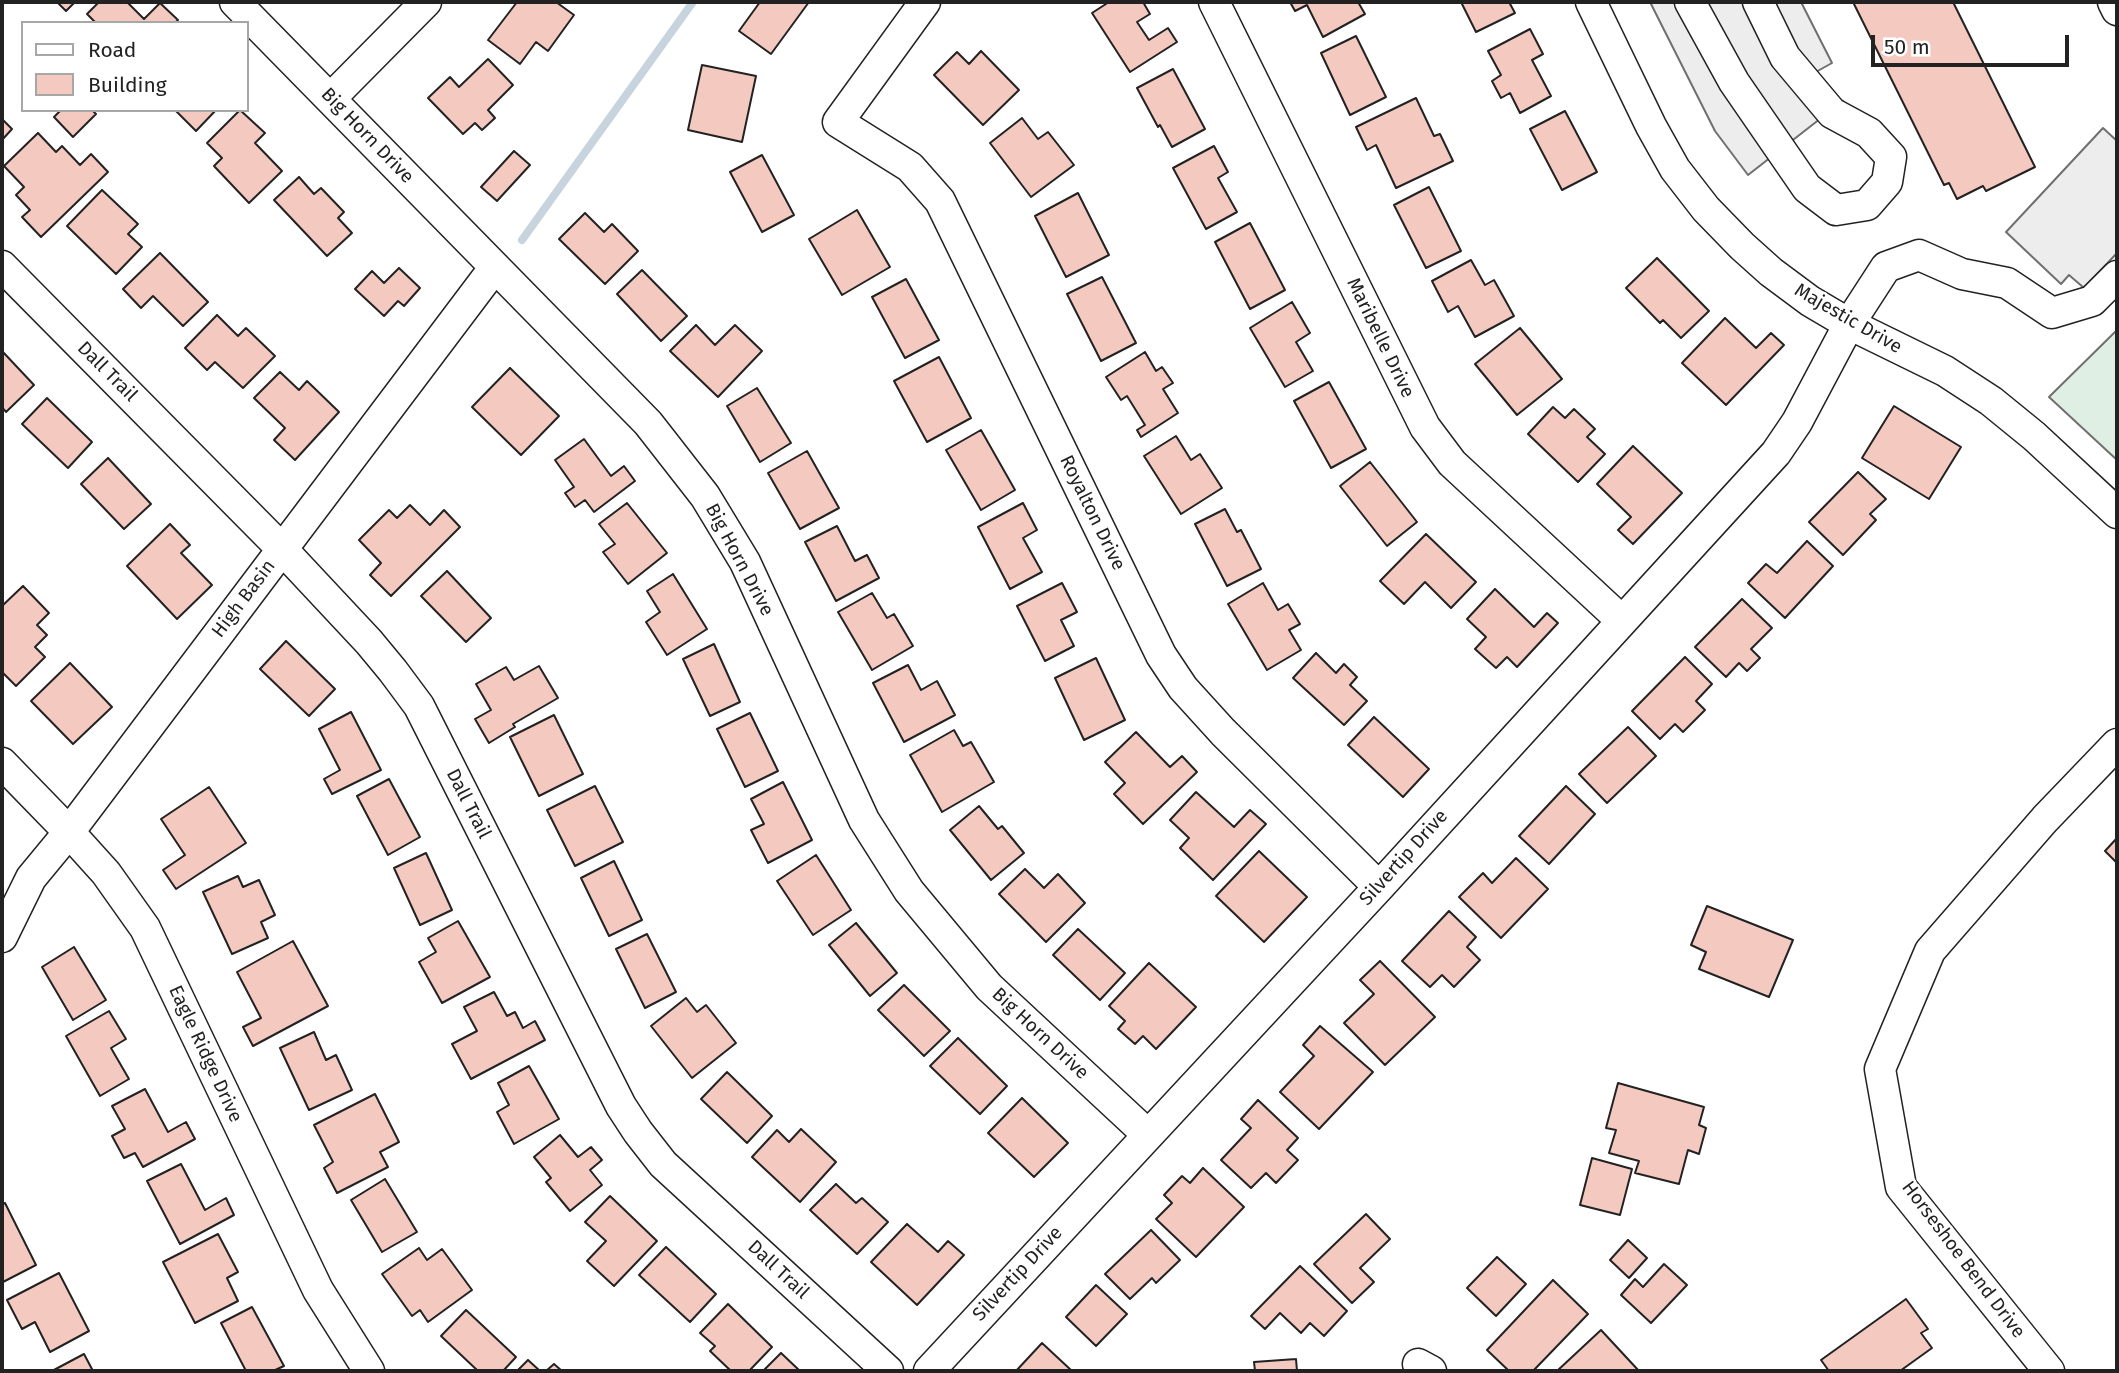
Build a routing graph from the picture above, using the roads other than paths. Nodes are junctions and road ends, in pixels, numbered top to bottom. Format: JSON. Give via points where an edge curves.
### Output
{"nodes":[{"id":1,"x":235,"y":2,"type":"edge"},
{"id":2,"x":426,"y":2,"type":"edge"},
{"id":3,"x":925,"y":2,"type":"edge"},
{"id":4,"x":1214,"y":2,"type":"edge"},
{"id":5,"x":1591,"y":2,"type":"edge"},
{"id":6,"x":1690,"y":2,"type":"edge"},
{"id":7,"x":1758,"y":2,"type":"edge"},
{"id":8,"x":2113,"y":2,"type":"edge"},
{"id":9,"x":2117,"y":10,"type":"edge"},
{"id":10,"x":331,"y":99,"type":"junction"},
{"id":11,"x":2,"y":266,"type":"edge"},
{"id":12,"x":495,"y":267,"type":"junction"},
{"id":13,"x":2117,"y":276,"type":"edge"},
{"id":14,"x":1849,"y":324,"type":"junction"},
{"id":15,"x":2117,"y":513,"type":"edge"},
{"id":16,"x":282,"y":549,"type":"junction"},
{"id":17,"x":1621,"y":620,"type":"junction"},
{"id":18,"x":2117,"y":744,"type":"edge"},
{"id":19,"x":2,"y":763,"type":"edge"},
{"id":20,"x":69,"y":832,"type":"junction"},
{"id":21,"x":1379,"y":887,"type":"junction"},
{"id":22,"x":2,"y":937,"type":"edge"},
{"id":23,"x":1147,"y":1134,"type":"junction"},
{"id":24,"x":369,"y":1371,"type":"edge"},
{"id":25,"x":888,"y":1371,"type":"edge"},
{"id":26,"x":929,"y":1371,"type":"edge"},
{"id":27,"x":2049,"y":1371,"type":"edge"}],
"edges":[{"from":1,"to":10,"type":"street","name":"Big Horn Drive"},
{"from":2,"to":10,"type":"street"},
{"from":3,"to":21,"type":"street","name":"Royalton Drive","via":[[838,122],[910,167],[940,201],[1161,655],[1183,688]]},
{"from":4,"to":17,"type":"street","name":"Maribelle Drive","via":[[1424,428],[1452,463]]},
{"from":5,"to":14,"type":"street","name":"Majestic Drive","via":[[1651,126],[1675,169],[1699,199],[1771,272]]},
{"from":6,"to":7,"type":"street","via":[[1734,82],[1807,188],[1836,210],[1867,205],[1887,181],[1891,157],[1869,132],[1832,113],[1785,57]]},
{"from":8,"to":9,"type":"street"},
{"from":10,"to":12,"type":"street","name":"Big Horn Drive"},
{"from":11,"to":16,"type":"street","name":"Dall Trail"},
{"from":12,"to":16,"type":"street","name":"High Basin"},
{"from":12,"to":23,"type":"street","name":"Big Horn Drive","via":[[648,423],[705,496],[745,562],[864,820],[909,891],[989,987]]},
{"from":13,"to":14,"type":"street","name":"Silvertip Drive","via":[[2092,301],[2052,313],[2007,283],[1962,274],[1919,255],[1886,267]]},
{"from":14,"to":15,"type":"street","name":"Majestic Drive","via":[[1945,371],[1991,401]]},
{"from":14,"to":17,"type":"street","name":"Silvertip Drive","via":[[1776,453]]},
{"from":16,"to":20,"type":"street","name":"High Basin"},
{"from":16,"to":25,"type":"street","name":"Dall Trail","via":[[369,642],[419,706],[638,1132],[663,1164]]},
{"from":17,"to":21,"type":"street","name":"Silvertip Drive"},
{"from":18,"to":27,"type":"street","name":"Horseshoe Bend Drive","via":[[1930,951],[1880,1069],[1901,1186]]},
{"from":19,"to":20,"type":"street","name":"Eagle Ridge Drive"},
{"from":20,"to":22,"type":"street","name":"High Basin","via":[[31,878]]},
{"from":20,"to":24,"type":"street","name":"Eagle Ridge Drive","via":[[106,873],[145,928],[317,1290]]},
{"from":21,"to":23,"type":"street","name":"Silvertip Drive"},
{"from":23,"to":26,"type":"street","name":"Silvertip Drive"}]}
